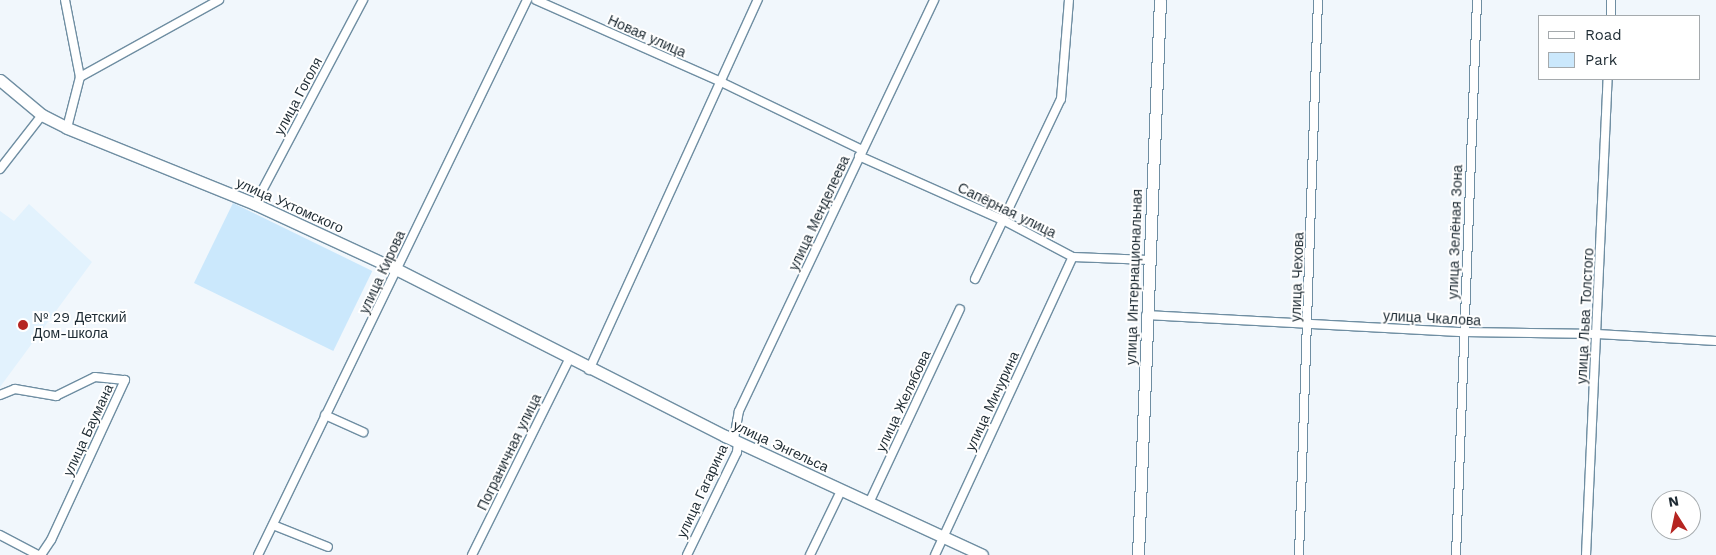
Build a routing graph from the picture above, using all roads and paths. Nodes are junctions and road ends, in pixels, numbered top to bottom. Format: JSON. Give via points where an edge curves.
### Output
{"nodes":[{"id":1,"x":65,"y":0,"type":"edge"},
{"id":2,"x":219,"y":0,"type":"edge"},
{"id":3,"x":363,"y":0,"type":"edge"},
{"id":4,"x":527,"y":0,"type":"edge"},
{"id":5,"x":536,"y":0,"type":"edge"},
{"id":6,"x":758,"y":0,"type":"edge"},
{"id":7,"x":934,"y":0,"type":"edge"},
{"id":8,"x":1069,"y":0,"type":"edge"},
{"id":9,"x":1160,"y":0,"type":"edge"},
{"id":10,"x":1318,"y":0,"type":"edge"},
{"id":11,"x":1477,"y":0,"type":"edge"},
{"id":12,"x":1611,"y":0,"type":"edge"},
{"id":13,"x":1611,"y":15,"type":"edge"},
{"id":14,"x":80,"y":77,"type":"junction"},
{"id":15,"x":0,"y":80,"type":"edge"},
{"id":16,"x":1608,"y":80,"type":"edge"},
{"id":17,"x":721,"y":82,"type":"junction"},
{"id":18,"x":42,"y":115,"type":"junction"},
{"id":19,"x":67,"y":128,"type":"junction"},
{"id":20,"x":860,"y":153,"type":"junction"},
{"id":21,"x":0,"y":169,"type":"edge"},
{"id":22,"x":255,"y":204,"type":"junction"},
{"id":23,"x":1003,"y":220,"type":"junction"},
{"id":24,"x":1073,"y":257,"type":"junction"},
{"id":25,"x":1149,"y":260,"type":"junction"},
{"id":26,"x":398,"y":270,"type":"junction"},
{"id":27,"x":975,"y":279,"type":"dead end"},
{"id":28,"x":960,"y":309,"type":"dead end"},
{"id":29,"x":1146,"y":315,"type":"junction"},
{"id":30,"x":1308,"y":324,"type":"junction"},
{"id":31,"x":1464,"y":332,"type":"junction"},
{"id":32,"x":1598,"y":334,"type":"junction"},
{"id":33,"x":1716,"y":341,"type":"edge"},
{"id":34,"x":569,"y":360,"type":"junction"},
{"id":35,"x":589,"y":370,"type":"junction"},
{"id":36,"x":0,"y":395,"type":"edge"},
{"id":37,"x":325,"y":415,"type":"junction"},
{"id":38,"x":364,"y":432,"type":"dead end"},
{"id":39,"x":734,"y":439,"type":"junction"},
{"id":40,"x":841,"y":491,"type":"junction"},
{"id":41,"x":869,"y":503,"type":"junction"},
{"id":42,"x":274,"y":525,"type":"junction"},
{"id":43,"x":0,"y":535,"type":"edge"},
{"id":44,"x":943,"y":538,"type":"junction"},
{"id":45,"x":328,"y":547,"type":"dead end"},
{"id":46,"x":39,"y":555,"type":"edge"},
{"id":47,"x":258,"y":555,"type":"edge"},
{"id":48,"x":472,"y":555,"type":"edge"},
{"id":49,"x":687,"y":555,"type":"edge"},
{"id":50,"x":810,"y":555,"type":"edge"},
{"id":51,"x":935,"y":555,"type":"edge"},
{"id":52,"x":982,"y":555,"type":"edge"},
{"id":53,"x":1138,"y":555,"type":"edge"},
{"id":54,"x":1299,"y":555,"type":"edge"},
{"id":55,"x":1456,"y":555,"type":"edge"},
{"id":56,"x":1586,"y":555,"type":"edge"}],
"edges":[{"from":1,"to":14,"type":"street"},
{"from":2,"to":14,"type":"street"},
{"from":3,"to":22,"type":"street","name":"улица Гоголя"},
{"from":4,"to":26,"type":"street","name":"улица Кирова"},
{"from":5,"to":17,"type":"street","name":"Новая улица"},
{"from":6,"to":17,"type":"street"},
{"from":7,"to":20,"type":"street","name":"улица Менделеева"},
{"from":8,"to":23,"type":"street","via":[[1061,99]]},
{"from":9,"to":25,"type":"main road","name":"улица Интернациональная"},
{"from":10,"to":30,"type":"street","name":"улица Чехова"},
{"from":11,"to":31,"type":"street","name":"улица Зелёная Зона"},
{"from":12,"to":13,"type":"street"},
{"from":14,"to":19,"type":"street"},
{"from":15,"to":18,"type":"main road","name":"улица Ухтомского"},
{"from":16,"to":32,"type":"street","name":"улица Льва Толстого"},
{"from":17,"to":20,"type":"street","name":"Сапёрная улица"},
{"from":17,"to":35,"type":"street"},
{"from":18,"to":19,"type":"main road","name":"улица Ухтомского"},
{"from":18,"to":21,"type":"street"},
{"from":19,"to":22,"type":"main road","name":"улица Ухтомского"},
{"from":20,"to":23,"type":"street","name":"Сапёрная улица"},
{"from":20,"to":39,"type":"street","name":"улица Менделеева","via":[[739,411]]},
{"from":22,"to":26,"type":"main road","name":"улица Ухтомского"},
{"from":23,"to":24,"type":"street","name":"Сапёрная улица"},
{"from":23,"to":27,"type":"street"},
{"from":24,"to":25,"type":"street","name":"Сапёрная улица"},
{"from":24,"to":44,"type":"street","name":"улица Мичурина"},
{"from":25,"to":29,"type":"main road","name":"улица Интернациональная"},
{"from":26,"to":34,"type":"main road","name":"улица Ухтомского"},
{"from":26,"to":37,"type":"street","name":"улица Кирова"},
{"from":28,"to":41,"type":"street","name":"улица Желябова"},
{"from":29,"to":30,"type":"street","name":"улица Чкалова"},
{"from":29,"to":53,"type":"main road","name":"улица Интернациональная"},
{"from":30,"to":31,"type":"street","name":"улица Чкалова"},
{"from":30,"to":54,"type":"street","name":"улица Чехова"},
{"from":31,"to":32,"type":"street","name":"улица Чкалова"},
{"from":31,"to":55,"type":"street","name":"улица Зелёная Зона"},
{"from":32,"to":33,"type":"street","name":"улица Чкалова"},
{"from":32,"to":56,"type":"street","name":"улица Льва Толстого"},
{"from":34,"to":35,"type":"main road","name":"улица Энгельса"},
{"from":34,"to":48,"type":"street","name":"Пограничная улица"},
{"from":35,"to":39,"type":"main road","name":"улица Энгельса"},
{"from":36,"to":46,"type":"street","name":"улица Баумана","via":[[15,389],[56,396],[95,377],[124,380],[51,540]]},
{"from":37,"to":38,"type":"street"},
{"from":37,"to":42,"type":"street","name":"улица Кирова"},
{"from":39,"to":40,"type":"main road","name":"улица Энгельса"},
{"from":39,"to":49,"type":"street","name":"улица Гагарина","via":[[738,443],[737,452]]},
{"from":40,"to":41,"type":"main road","name":"улица Энгельса"},
{"from":40,"to":50,"type":"street"},
{"from":41,"to":44,"type":"main road","name":"улица Энгельса"},
{"from":42,"to":45,"type":"street"},
{"from":42,"to":47,"type":"street","name":"улица Кирова"},
{"from":43,"to":46,"type":"street"},
{"from":44,"to":51,"type":"street","name":"улица Мичурина"},
{"from":44,"to":52,"type":"main road","name":"улица Энгельса"}]}
